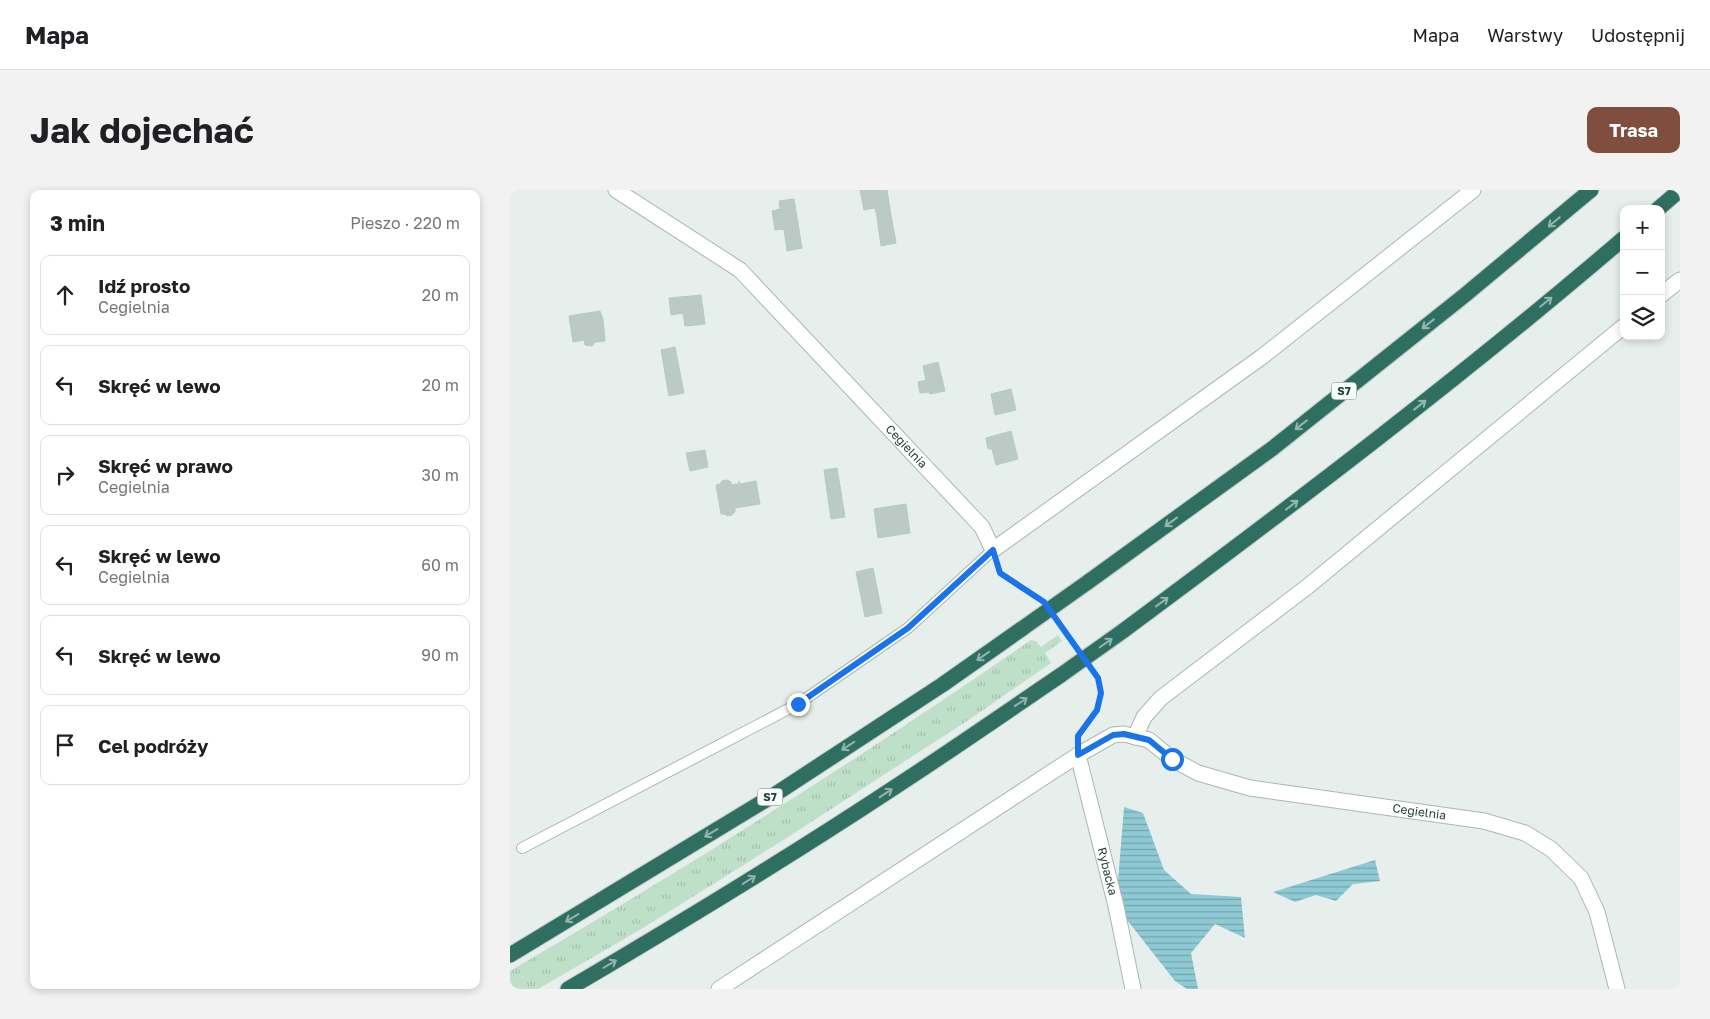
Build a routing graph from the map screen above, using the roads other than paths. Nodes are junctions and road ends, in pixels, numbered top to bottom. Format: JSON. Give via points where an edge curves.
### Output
{"nodes":[{"id":1,"x":616,"y":190,"type":"edge"},
{"id":2,"x":1473,"y":190,"type":"edge"},
{"id":3,"x":1591,"y":190,"type":"edge"},
{"id":4,"x":1680,"y":190,"type":"edge"},
{"id":5,"x":1663,"y":205,"type":"edge"},
{"id":6,"x":1620,"y":241,"type":"edge"},
{"id":7,"x":1680,"y":280,"type":"edge"},
{"id":8,"x":1662,"y":295,"type":"edge"},
{"id":9,"x":1620,"y":329,"type":"edge"},
{"id":10,"x":993,"y":550,"type":"junction"},
{"id":11,"x":1135,"y":737,"type":"junction"},
{"id":12,"x":1078,"y":755,"type":"junction"},
{"id":13,"x":522,"y":848,"type":"dead end"},
{"id":14,"x":510,"y":955,"type":"edge"},
{"id":15,"x":568,"y":989,"type":"edge"},
{"id":16,"x":719,"y":989,"type":"edge"},
{"id":17,"x":1133,"y":989,"type":"edge"},
{"id":18,"x":1617,"y":989,"type":"edge"}],
"edges":[{"from":1,"to":10,"type":"street","name":"Cegielnia","via":[[740,270],[982,527]]},
{"from":2,"to":10,"type":"street","via":[[1263,356]]},
{"from":3,"to":14,"type":"highway","number":"S7","one_way":true,"bridge":true,"via":[[1273,448],[1024,628],[774,795]]},
{"from":4,"to":5,"type":"highway"},
{"from":15,"to":6,"type":"highway","one_way":true,"bridge":true,"via":[[846,819],[1123,631],[1426,400]]},
{"from":7,"to":8,"type":"street"},
{"from":9,"to":11,"type":"street","via":[[1307,587],[1161,698],[1144,717]]},
{"from":10,"to":13,"type":"lane","via":[[908,628],[798,704]]},
{"from":11,"to":12,"type":"street","via":[[1113,735]]},
{"from":11,"to":18,"type":"street","name":"Cegielnia","via":[[1149,740],[1172,759],[1198,773],[1250,788],[1484,821],[1525,833],[1551,849],[1581,878],[1597,912]]},
{"from":12,"to":16,"type":"street"},
{"from":12,"to":17,"type":"street","name":"Rybacka"}]}
